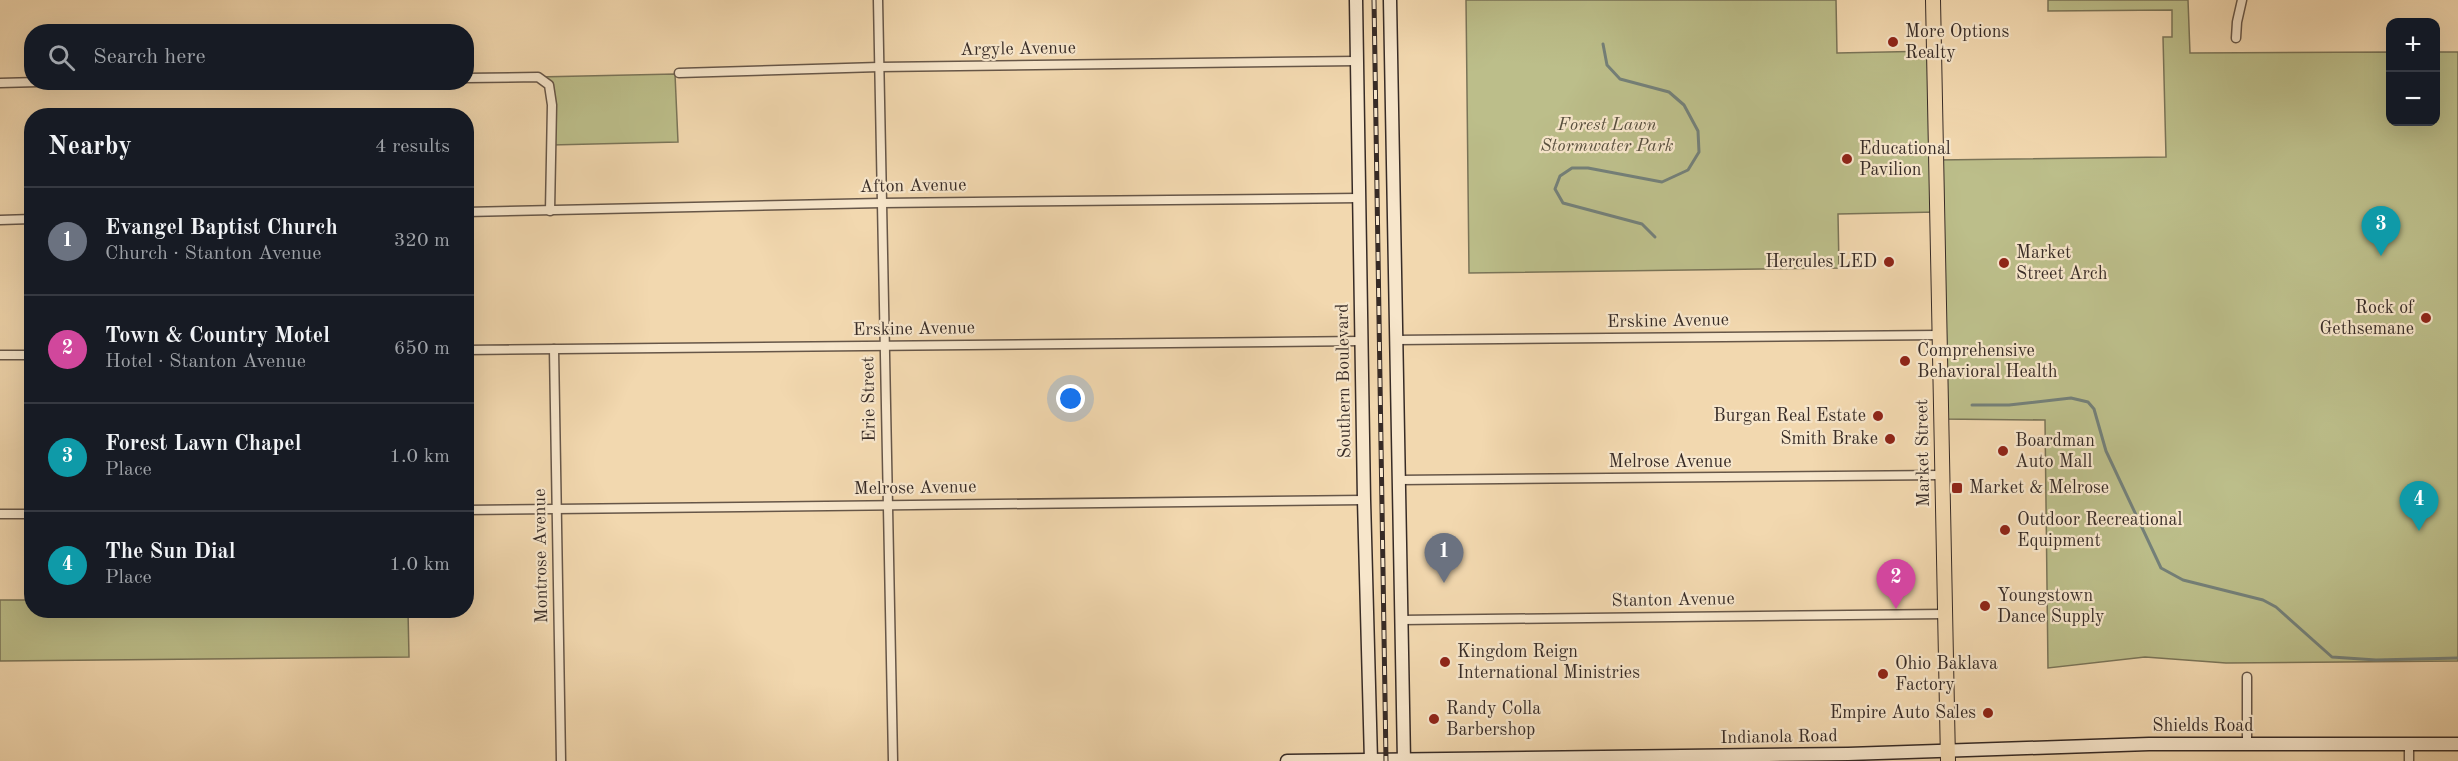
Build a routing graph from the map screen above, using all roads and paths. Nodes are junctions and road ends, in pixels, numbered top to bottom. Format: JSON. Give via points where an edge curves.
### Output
{"nodes":[{"id":1,"x":878,"y":0,"type":"edge"},
{"id":2,"x":1356,"y":0,"type":"edge"},
{"id":3,"x":1390,"y":0,"type":"edge"},
{"id":4,"x":1933,"y":0,"type":"edge"},
{"id":5,"x":2242,"y":0,"type":"edge"},
{"id":6,"x":2236,"y":38,"type":"dead end"},
{"id":7,"x":1357,"y":61,"type":"junction"},
{"id":8,"x":879,"y":67,"type":"junction"},
{"id":9,"x":679,"y":73,"type":"dead end"},
{"id":10,"x":474,"y":78,"type":"edge"},
{"id":11,"x":24,"y":82,"type":"edge"},
{"id":12,"x":0,"y":83,"type":"edge"},
{"id":13,"x":1359,"y":198,"type":"junction"},
{"id":14,"x":882,"y":203,"type":"junction"},
{"id":15,"x":550,"y":211,"type":"junction"},
{"id":16,"x":474,"y":212,"type":"edge"},
{"id":17,"x":24,"y":219,"type":"edge"},
{"id":18,"x":0,"y":220,"type":"edge"},
{"id":19,"x":1940,"y":335,"type":"junction"},
{"id":20,"x":1396,"y":340,"type":"junction"},
{"id":21,"x":1362,"y":341,"type":"junction"},
{"id":22,"x":885,"y":346,"type":"junction"},
{"id":23,"x":474,"y":350,"type":"edge"},
{"id":24,"x":554,"y":350,"type":"junction"},
{"id":25,"x":0,"y":355,"type":"edge"},
{"id":26,"x":24,"y":355,"type":"edge"},
{"id":27,"x":1942,"y":475,"type":"junction"},
{"id":28,"x":1399,"y":480,"type":"junction"},
{"id":29,"x":1364,"y":500,"type":"junction"},
{"id":30,"x":888,"y":505,"type":"junction"},
{"id":31,"x":556,"y":509,"type":"junction"},
{"id":32,"x":474,"y":510,"type":"edge"},
{"id":33,"x":0,"y":514,"type":"edge"},
{"id":34,"x":24,"y":514,"type":"edge"},
{"id":35,"x":1945,"y":614,"type":"junction"},
{"id":36,"x":1401,"y":620,"type":"junction"},
{"id":37,"x":2247,"y":677,"type":"dead end"},
{"id":38,"x":2247,"y":744,"type":"junction"},
{"id":39,"x":2409,"y":744,"type":"junction"},
{"id":40,"x":2458,"y":744,"type":"edge"},
{"id":41,"x":1948,"y":757,"type":"edge"},
{"id":42,"x":1371,"y":760,"type":"edge"},
{"id":43,"x":1404,"y":760,"type":"edge"},
{"id":44,"x":561,"y":761,"type":"edge"},
{"id":45,"x":893,"y":761,"type":"edge"},
{"id":46,"x":1287,"y":761,"type":"edge"},
{"id":47,"x":2409,"y":761,"type":"edge"}],
"edges":[{"from":1,"to":8,"type":"street","name":"Erie Street"},
{"from":2,"to":7,"type":"street","name":"Southern Boulevard"},
{"from":3,"to":20,"type":"street"},
{"from":4,"to":19,"type":"main road","name":"Market Street"},
{"from":5,"to":6,"type":"street"},
{"from":7,"to":8,"type":"street","name":"Argyle Avenue"},
{"from":7,"to":13,"type":"street","name":"Southern Boulevard"},
{"from":8,"to":9,"type":"street","name":"Argyle Avenue"},
{"from":8,"to":14,"type":"street","name":"Erie Street"},
{"from":10,"to":15,"type":"street","via":[[538,77],[549,85]]},
{"from":11,"to":12,"type":"street"},
{"from":13,"to":14,"type":"street","name":"Afton Avenue"},
{"from":13,"to":21,"type":"street","name":"Southern Boulevard"},
{"from":14,"to":15,"type":"street","name":"Afton Avenue"},
{"from":14,"to":22,"type":"street","name":"Erie Street"},
{"from":15,"to":16,"type":"street","name":"Afton Avenue"},
{"from":17,"to":18,"type":"street"},
{"from":19,"to":20,"type":"street","name":"Erskine Avenue"},
{"from":19,"to":27,"type":"main road","name":"Market Street"},
{"from":20,"to":28,"type":"street"},
{"from":21,"to":22,"type":"street","name":"Erskine Avenue"},
{"from":21,"to":29,"type":"street","name":"Southern Boulevard"},
{"from":22,"to":24,"type":"street","name":"Erskine Avenue"},
{"from":22,"to":30,"type":"street","name":"Erie Street"},
{"from":23,"to":24,"type":"street","name":"Erskine Avenue"},
{"from":24,"to":31,"type":"street","name":"Montrose Avenue"},
{"from":25,"to":26,"type":"street"},
{"from":27,"to":28,"type":"street","name":"Melrose Avenue"},
{"from":27,"to":35,"type":"main road","name":"Market Street"},
{"from":28,"to":36,"type":"street"},
{"from":29,"to":30,"type":"street","name":"Melrose Avenue"},
{"from":29,"to":42,"type":"street","name":"Southern Boulevard"},
{"from":30,"to":31,"type":"street","name":"Melrose Avenue"},
{"from":30,"to":45,"type":"street","name":"Erie Street"},
{"from":31,"to":32,"type":"street","name":"Melrose Avenue"},
{"from":31,"to":44,"type":"street","name":"Montrose Avenue"},
{"from":33,"to":34,"type":"street"},
{"from":35,"to":36,"type":"street","name":"Stanton Avenue"},
{"from":35,"to":41,"type":"main road","name":"Market Street"},
{"from":36,"to":43,"type":"street"},
{"from":37,"to":38,"type":"street"},
{"from":38,"to":39,"type":"street","name":"Shields Road"},
{"from":38,"to":41,"type":"street","name":"Shields Road","via":[[2149,744]]},
{"from":39,"to":40,"type":"street","name":"Shields Road"},
{"from":39,"to":47,"type":"street"},
{"from":41,"to":43,"type":"street","name":"Indianola Road"},
{"from":42,"to":43,"type":"street","name":"Indianola Road"},
{"from":42,"to":46,"type":"street","name":"Indianola Road"}]}
